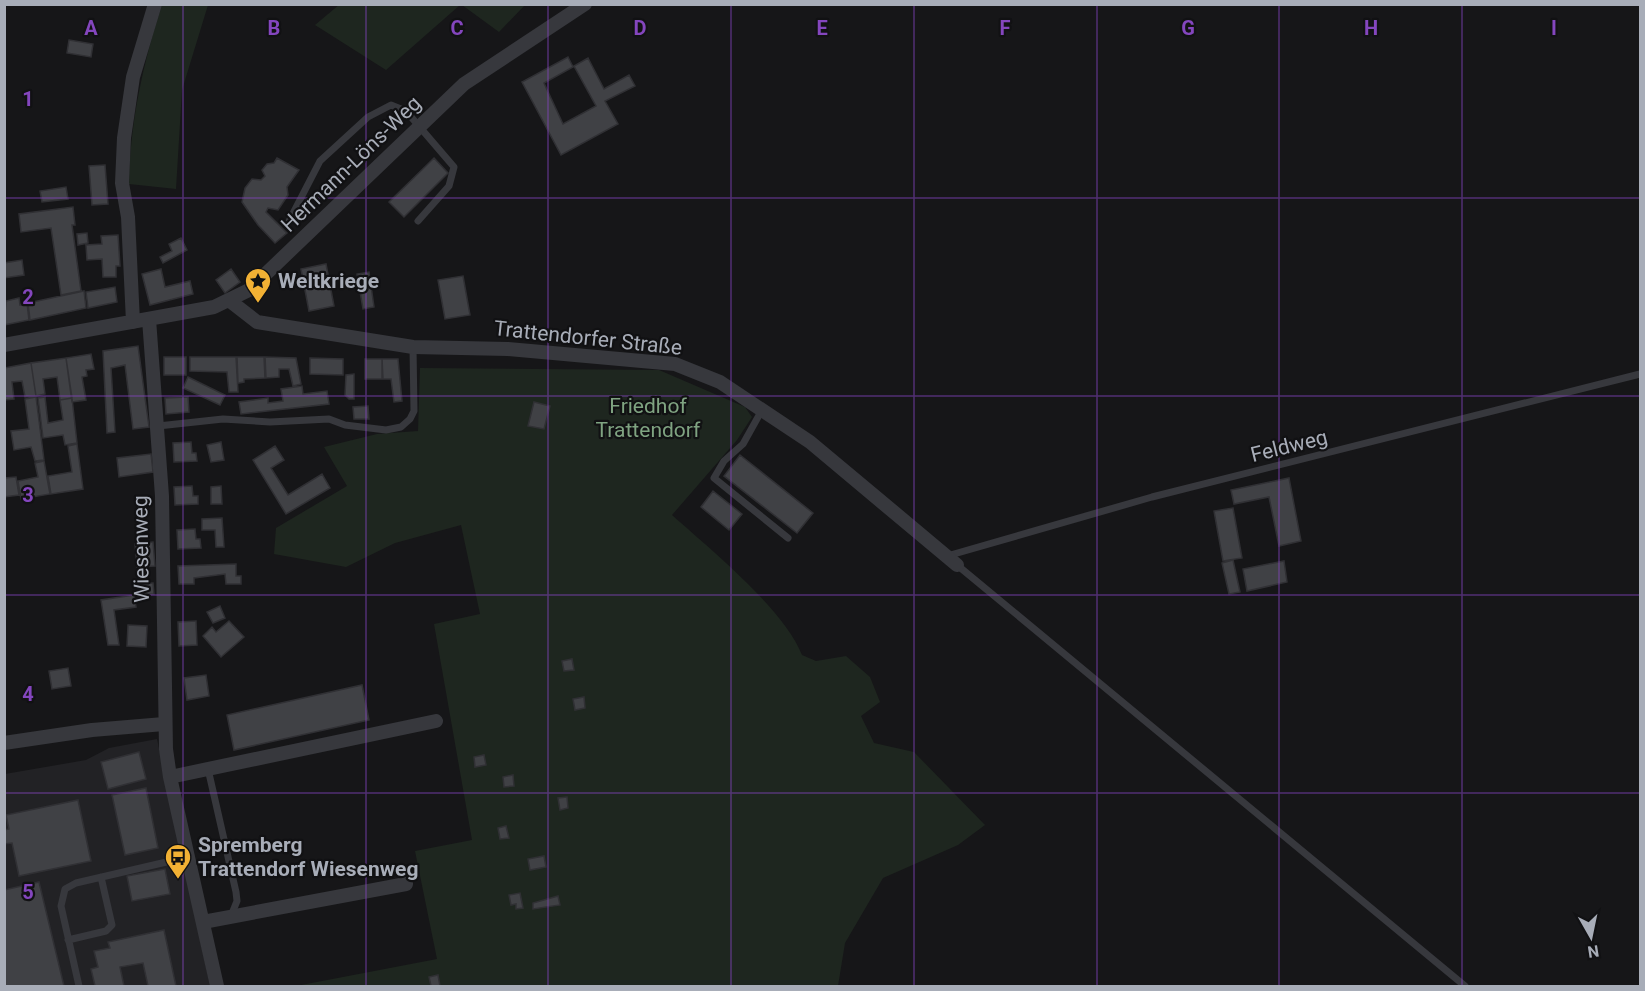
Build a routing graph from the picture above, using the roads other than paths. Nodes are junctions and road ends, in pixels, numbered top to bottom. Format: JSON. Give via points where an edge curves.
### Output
{"nodes":[{"id":1,"x":154,"y":4,"type":"edge"},
{"id":2,"x":585,"y":4,"type":"edge"},
{"id":3,"x":420,"y":126,"type":"junction"},
{"id":4,"x":418,"y":221,"type":"dead end"},
{"id":5,"x":288,"y":223,"type":"dead end"},
{"id":6,"x":230,"y":301,"type":"junction"},
{"id":7,"x":149,"y":319,"type":"junction"},
{"id":8,"x":133,"y":322,"type":"junction"},
{"id":9,"x":4,"y":345,"type":"edge"},
{"id":10,"x":413,"y":347,"type":"junction"},
{"id":11,"x":1641,"y":374,"type":"edge"},
{"id":12,"x":762,"y":408,"type":"junction"},
{"id":13,"x":158,"y":426,"type":"junction"},
{"id":14,"x":789,"y":538,"type":"dead end"},
{"id":15,"x":952,"y":561,"type":"junction"},
{"id":16,"x":436,"y":721,"type":"dead end"},
{"id":17,"x":164,"y":724,"type":"junction"},
{"id":18,"x":4,"y":743,"type":"edge"},
{"id":19,"x":208,"y":770,"type":"junction"},
{"id":20,"x":170,"y":777,"type":"junction"},
{"id":21,"x":188,"y":857,"type":"junction"},
{"id":22,"x":101,"y":877,"type":"junction"},
{"id":23,"x":406,"y":884,"type":"dead end"},
{"id":24,"x":231,"y":916,"type":"junction"},
{"id":25,"x":203,"y":922,"type":"junction"},
{"id":26,"x":68,"y":940,"type":"junction"},
{"id":27,"x":79,"y":987,"type":"edge"},
{"id":28,"x":217,"y":987,"type":"edge"},
{"id":29,"x":1465,"y":987,"type":"edge"}],
"edges":[{"from":1,"to":8,"type":"street","via":[[133,77],[124,138],[122,183],[128,217]]},
{"from":2,"to":3,"type":"street","name":"Hermann-Löns-Weg","via":[[464,84]]},
{"from":3,"to":4,"type":"lane","via":[[454,167],[449,186]]},
{"from":3,"to":5,"type":"lane","via":[[406,111],[391,105],[368,117],[320,161]]},
{"from":3,"to":6,"type":"street","name":"Hermann-Löns-Weg","via":[[267,274]]},
{"from":6,"to":7,"type":"street","name":"Hermann-Löns-Weg"},
{"from":6,"to":10,"type":"street","name":"Trattendorfer Straße","via":[[256,322]]},
{"from":7,"to":8,"type":"street","name":"Hermann-Löns-Weg"},
{"from":7,"to":13,"type":"street","name":"Wiesenweg"},
{"from":8,"to":9,"type":"street"},
{"from":10,"to":12,"type":"street","name":"Trattendorfer Straße","via":[[508,349],[675,364],[720,382]]},
{"from":10,"to":13,"type":"lane","via":[[414,411],[401,426],[386,430],[329,419],[223,419]]},
{"from":11,"to":15,"type":"lane","name":"Feldweg","via":[[1152,497]]},
{"from":12,"to":14,"type":"lane","via":[[743,444],[724,460],[714,478]]},
{"from":12,"to":15,"type":"street","name":"Trattendorfer Straße","via":[[810,442]]},
{"from":13,"to":17,"type":"street","name":"Wiesenweg"},
{"from":15,"to":29,"type":"lane"},
{"from":16,"to":19,"type":"street"},
{"from":17,"to":18,"type":"street"},
{"from":17,"to":20,"type":"street","name":"Wiesenweg"},
{"from":19,"to":20,"type":"street"},
{"from":19,"to":24,"type":"lane","via":[[236,892]]},
{"from":20,"to":21,"type":"street","name":"Wiesenweg"},
{"from":21,"to":22,"type":"lane"},
{"from":21,"to":25,"type":"street","name":"Wiesenweg"},
{"from":22,"to":26,"type":"lane","via":[[70,886],[62,894]]},
{"from":22,"to":26,"type":"lane","via":[[112,925],[106,931]]},
{"from":23,"to":24,"type":"street"},
{"from":24,"to":25,"type":"street"},
{"from":25,"to":28,"type":"street","name":"Wiesenweg"},
{"from":26,"to":27,"type":"lane"}]}
